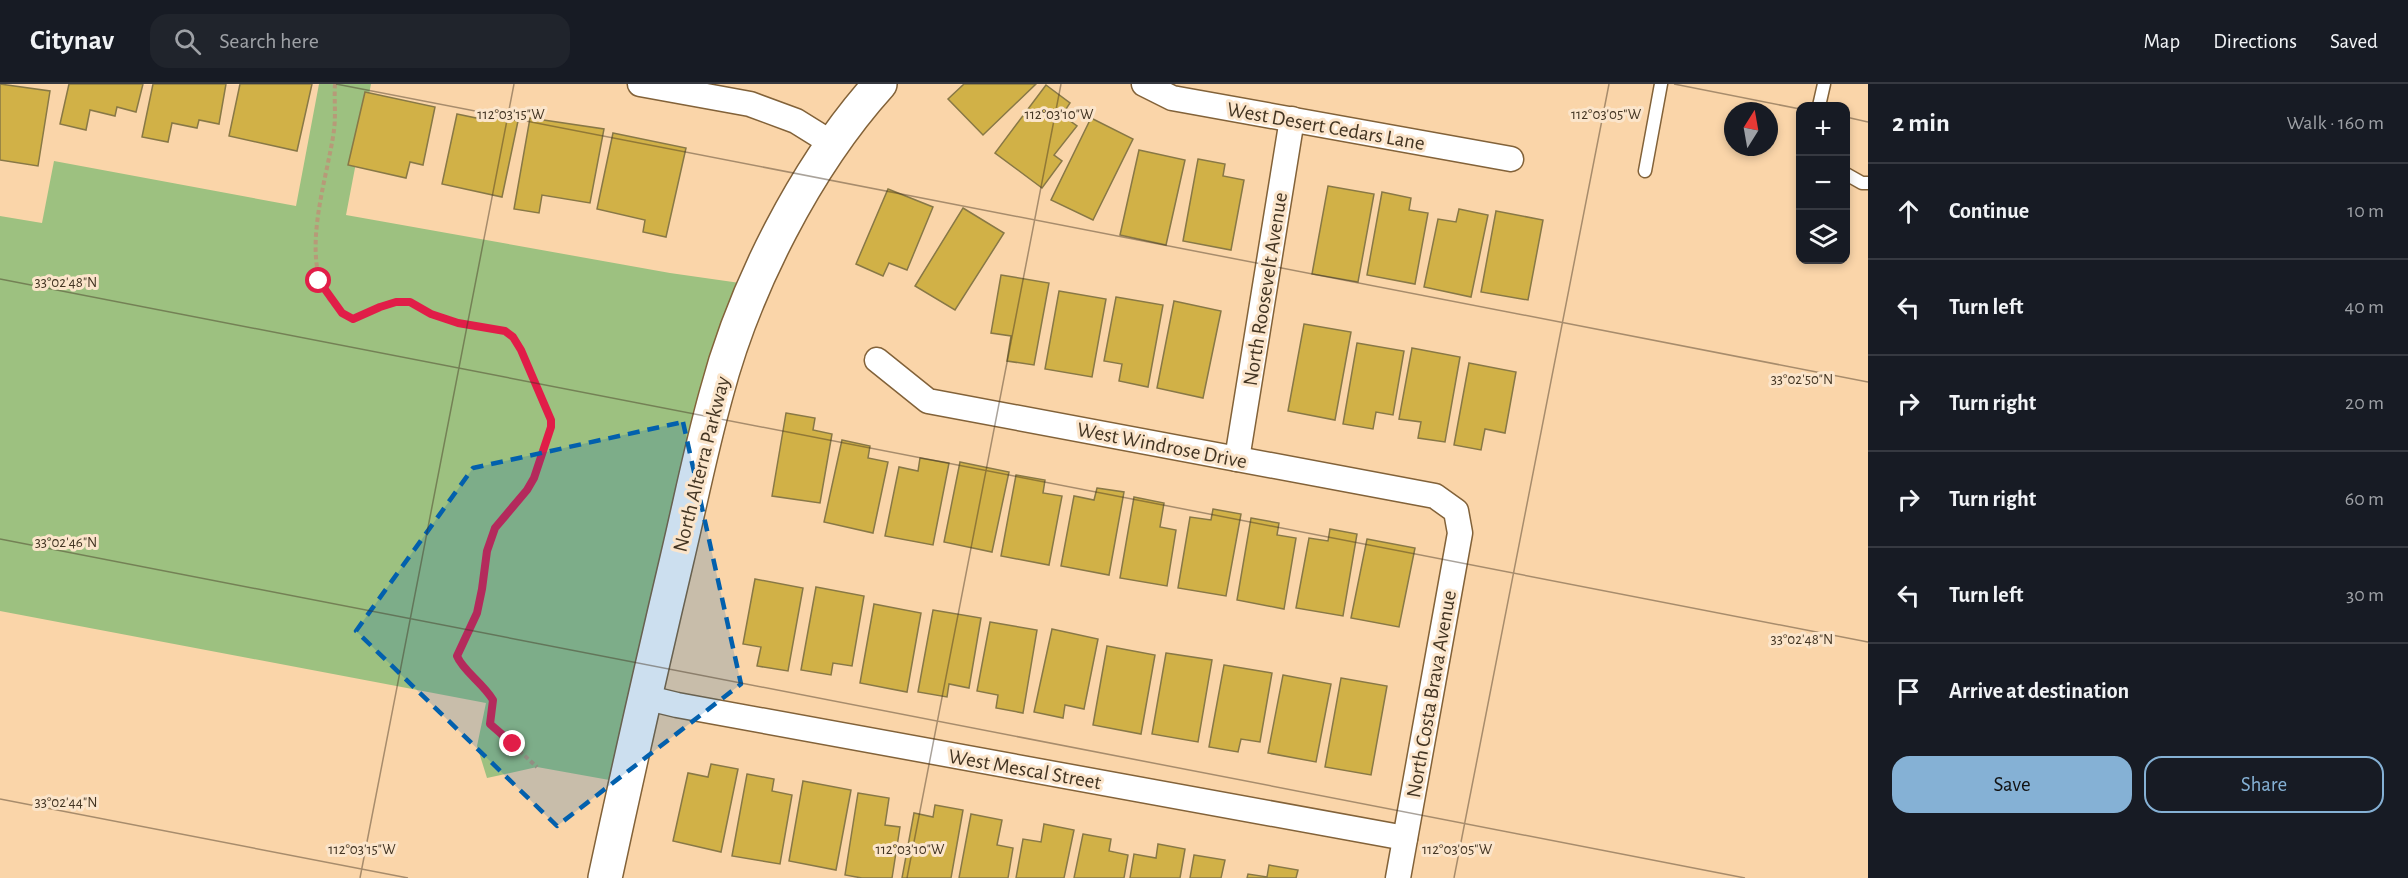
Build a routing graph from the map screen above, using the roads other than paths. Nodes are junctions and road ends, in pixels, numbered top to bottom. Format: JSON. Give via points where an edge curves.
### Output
{"nodes":[{"id":1,"x":640,"y":84,"type":"edge"},
{"id":2,"x":880,"y":84,"type":"edge"},
{"id":3,"x":1144,"y":84,"type":"edge"},
{"id":4,"x":1661,"y":84,"type":"edge"},
{"id":5,"x":1824,"y":84,"type":"edge"},
{"id":6,"x":1820,"y":102,"type":"edge"},
{"id":7,"x":1292,"y":119,"type":"junction"},
{"id":8,"x":833,"y":144,"type":"junction"},
{"id":9,"x":1511,"y":159,"type":"dead end"},
{"id":10,"x":1645,"y":171,"type":"dead end"},
{"id":11,"x":1850,"y":177,"type":"edge"},
{"id":12,"x":1868,"y":183,"type":"edge"},
{"id":13,"x":877,"y":360,"type":"dead end"},
{"id":14,"x":1237,"y":459,"type":"junction"},
{"id":15,"x":1456,"y":510,"type":"joint"},
{"id":16,"x":645,"y":697,"type":"junction"},
{"id":17,"x":1405,"y":838,"type":"junction"},
{"id":18,"x":605,"y":878,"type":"edge"},
{"id":19,"x":1398,"y":878,"type":"edge"}],
"edges":[{"from":1,"to":8,"type":"street","via":[[750,104],[796,121]]},
{"from":2,"to":8,"type":"street","name":"North Alterra Parkway"},
{"from":3,"to":7,"type":"street","name":"West Desert Cedars Lane","via":[[1172,98]]},
{"from":4,"to":10,"type":"lane"},
{"from":5,"to":6,"type":"lane"},
{"from":7,"to":9,"type":"street","name":"West Desert Cedars Lane"},
{"from":7,"to":14,"type":"street","name":"North Roosevelt Avenue"},
{"from":8,"to":16,"type":"street","name":"North Alterra Parkway","via":[[756,278],[735,336],[716,394]]},
{"from":11,"to":12,"type":"lane"},
{"from":13,"to":14,"type":"street","name":"West Windrose Drive","via":[[928,401]]},
{"from":14,"to":15,"type":"street","name":"West Windrose Drive","via":[[1435,496]]},
{"from":15,"to":17,"type":"street","name":"North Costa Brava Avenue","via":[[1460,533]]},
{"from":16,"to":17,"type":"street","name":"West Mescal Street"},
{"from":16,"to":18,"type":"street","name":"North Alterra Parkway"},
{"from":17,"to":19,"type":"street","name":"North Costa Brava Avenue"}]}
